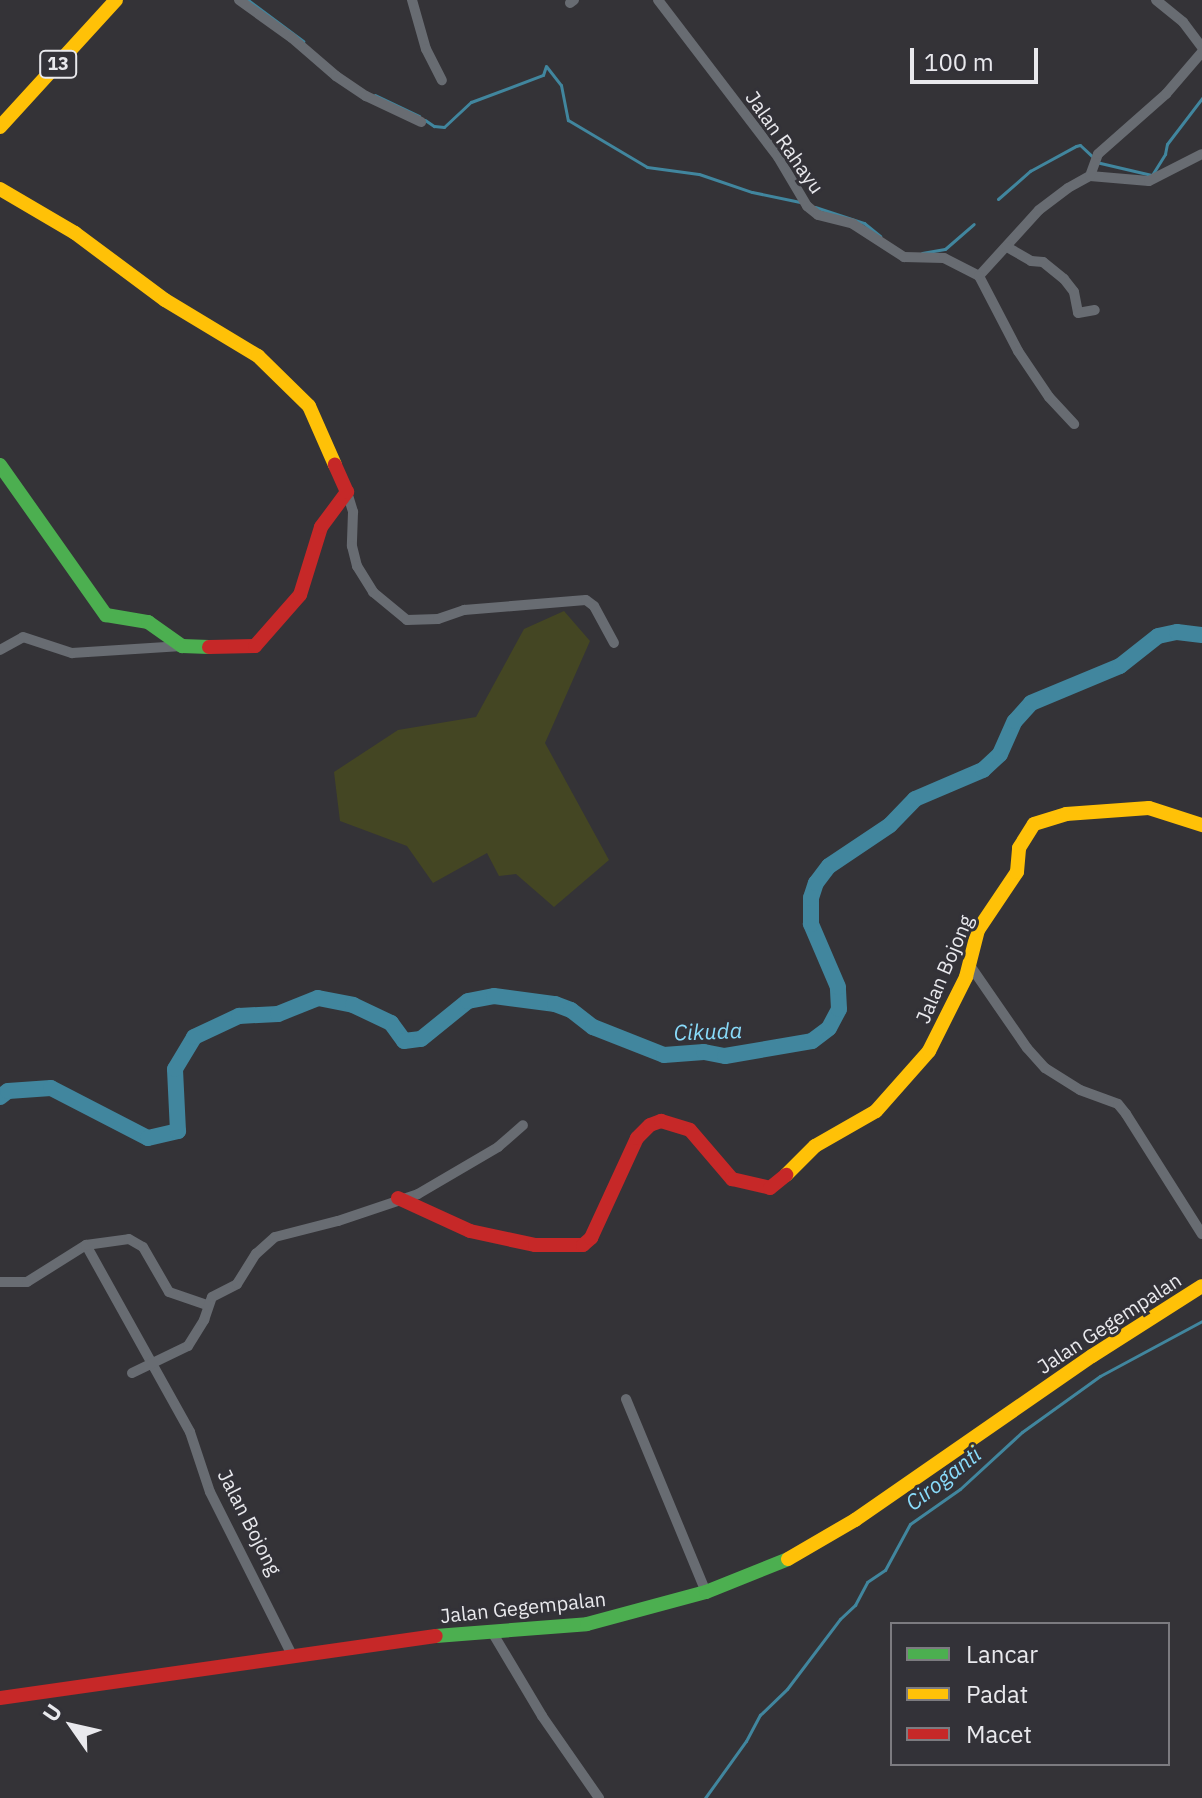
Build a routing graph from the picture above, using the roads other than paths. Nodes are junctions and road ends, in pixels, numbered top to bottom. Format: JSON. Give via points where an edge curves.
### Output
{"nodes":[{"id":1,"x":116,"y":0,"type":"edge"},
{"id":2,"x":239,"y":0,"type":"edge"},
{"id":3,"x":412,"y":0,"type":"edge"},
{"id":4,"x":658,"y":0,"type":"edge"},
{"id":5,"x":1156,"y":0,"type":"edge"},
{"id":6,"x":1202,"y":49,"type":"edge"},
{"id":7,"x":442,"y":80,"type":"dead end"},
{"id":8,"x":421,"y":122,"type":"dead end"},
{"id":9,"x":0,"y":127,"type":"edge"},
{"id":10,"x":1202,"y":154,"type":"edge"},
{"id":11,"x":1090,"y":176,"type":"junction"},
{"id":12,"x":0,"y":189,"type":"edge"},
{"id":13,"x":1007,"y":247,"type":"junction"},
{"id":14,"x":979,"y":276,"type":"junction"},
{"id":15,"x":1095,"y":310,"type":"dead end"},
{"id":16,"x":1074,"y":424,"type":"dead end"},
{"id":17,"x":0,"y":465,"type":"edge"},
{"id":18,"x":347,"y":492,"type":"junction"},
{"id":19,"x":614,"y":643,"type":"dead end"},
{"id":20,"x":182,"y":646,"type":"junction"},
{"id":21,"x":0,"y":650,"type":"edge"},
{"id":22,"x":1202,"y":825,"type":"edge"},
{"id":23,"x":969,"y":964,"type":"junction"},
{"id":24,"x":523,"y":1125,"type":"dead end"},
{"id":25,"x":398,"y":1198,"type":"junction"},
{"id":26,"x":1202,"y":1234,"type":"edge"},
{"id":27,"x":86,"y":1245,"type":"junction"},
{"id":28,"x":0,"y":1282,"type":"edge"},
{"id":29,"x":1202,"y":1286,"type":"edge"},
{"id":30,"x":207,"y":1305,"type":"junction"},
{"id":31,"x":152,"y":1361,"type":"junction"},
{"id":32,"x":132,"y":1373,"type":"dead end"},
{"id":33,"x":626,"y":1399,"type":"dead end"},
{"id":34,"x":706,"y":1592,"type":"junction"},
{"id":35,"x":492,"y":1632,"type":"junction"},
{"id":36,"x":293,"y":1657,"type":"junction"},
{"id":37,"x":0,"y":1698,"type":"edge"},
{"id":38,"x":599,"y":1798,"type":"edge"}],
"edges":[{"from":1,"to":9,"type":"main road","number":"13"},
{"from":2,"to":8,"type":"street","via":[[336,76]]},
{"from":3,"to":7,"type":"street","via":[[426,49]]},
{"from":4,"to":14,"type":"street","name":"Jalan Rahayu","via":[[818,215],[853,224],[904,257],[944,258]]},
{"from":5,"to":6,"type":"street","via":[[1183,22]]},
{"from":6,"to":11,"type":"street","via":[[1166,94],[1094,160]]},
{"from":10,"to":11,"type":"street","via":[[1149,181]]},
{"from":11,"to":13,"type":"street","via":[[1051,200]]},
{"from":12,"to":18,"type":"main road","via":[[258,356],[309,406]]},
{"from":13,"to":14,"type":"street"},
{"from":13,"to":15,"type":"street","via":[[1034,263],[1043,262],[1064,279],[1074,292],[1078,313]]},
{"from":14,"to":16,"type":"street","via":[[1018,351]]},
{"from":17,"to":20,"type":"main road","via":[[106,615],[148,622]]},
{"from":18,"to":19,"type":"street","via":[[357,566],[373,592],[407,620],[586,600]]},
{"from":18,"to":20,"type":"main road","via":[[321,527],[300,595],[255,646]]},
{"from":20,"to":21,"type":"street","via":[[72,653],[23,637]]},
{"from":22,"to":23,"type":"main road","name":"Jalan Bojong","via":[[1149,808],[1066,814],[1034,824],[1019,848],[1017,872],[978,930]]},
{"from":23,"to":25,"type":"main road","name":"Jalan Bojong","via":[[945,1024],[908,1079],[866,1118],[815,1146],[776,1186],[732,1179],[690,1130],[661,1121],[637,1138],[583,1245],[535,1245],[477,1233]]},
{"from":23,"to":26,"type":"street","via":[[1045,1068],[1080,1090],[1118,1104]]},
{"from":24,"to":25,"type":"street","via":[[510,1139],[435,1185]]},
{"from":25,"to":30,"type":"street","via":[[275,1237],[256,1254],[237,1284],[214,1294]]},
{"from":27,"to":28,"type":"street","via":[[27,1282]]},
{"from":27,"to":30,"type":"street","via":[[138,1242],[164,1287]]},
{"from":27,"to":31,"type":"street","name":"Jalan Bojong"},
{"from":29,"to":34,"type":"main road","name":"Jalan Gegempalan","via":[[855,1520],[786,1560]]},
{"from":30,"to":31,"type":"street","via":[[188,1346]]},
{"from":31,"to":32,"type":"street"},
{"from":31,"to":36,"type":"street","name":"Jalan Bojong"},
{"from":33,"to":34,"type":"street"},
{"from":34,"to":35,"type":"main road","name":"Jalan Gegempalan","via":[[587,1624]]},
{"from":35,"to":36,"type":"main road","name":"Jalan Gegempalan"},
{"from":35,"to":38,"type":"street"},
{"from":36,"to":37,"type":"main road","name":"Jalan Gegempalan"}]}
